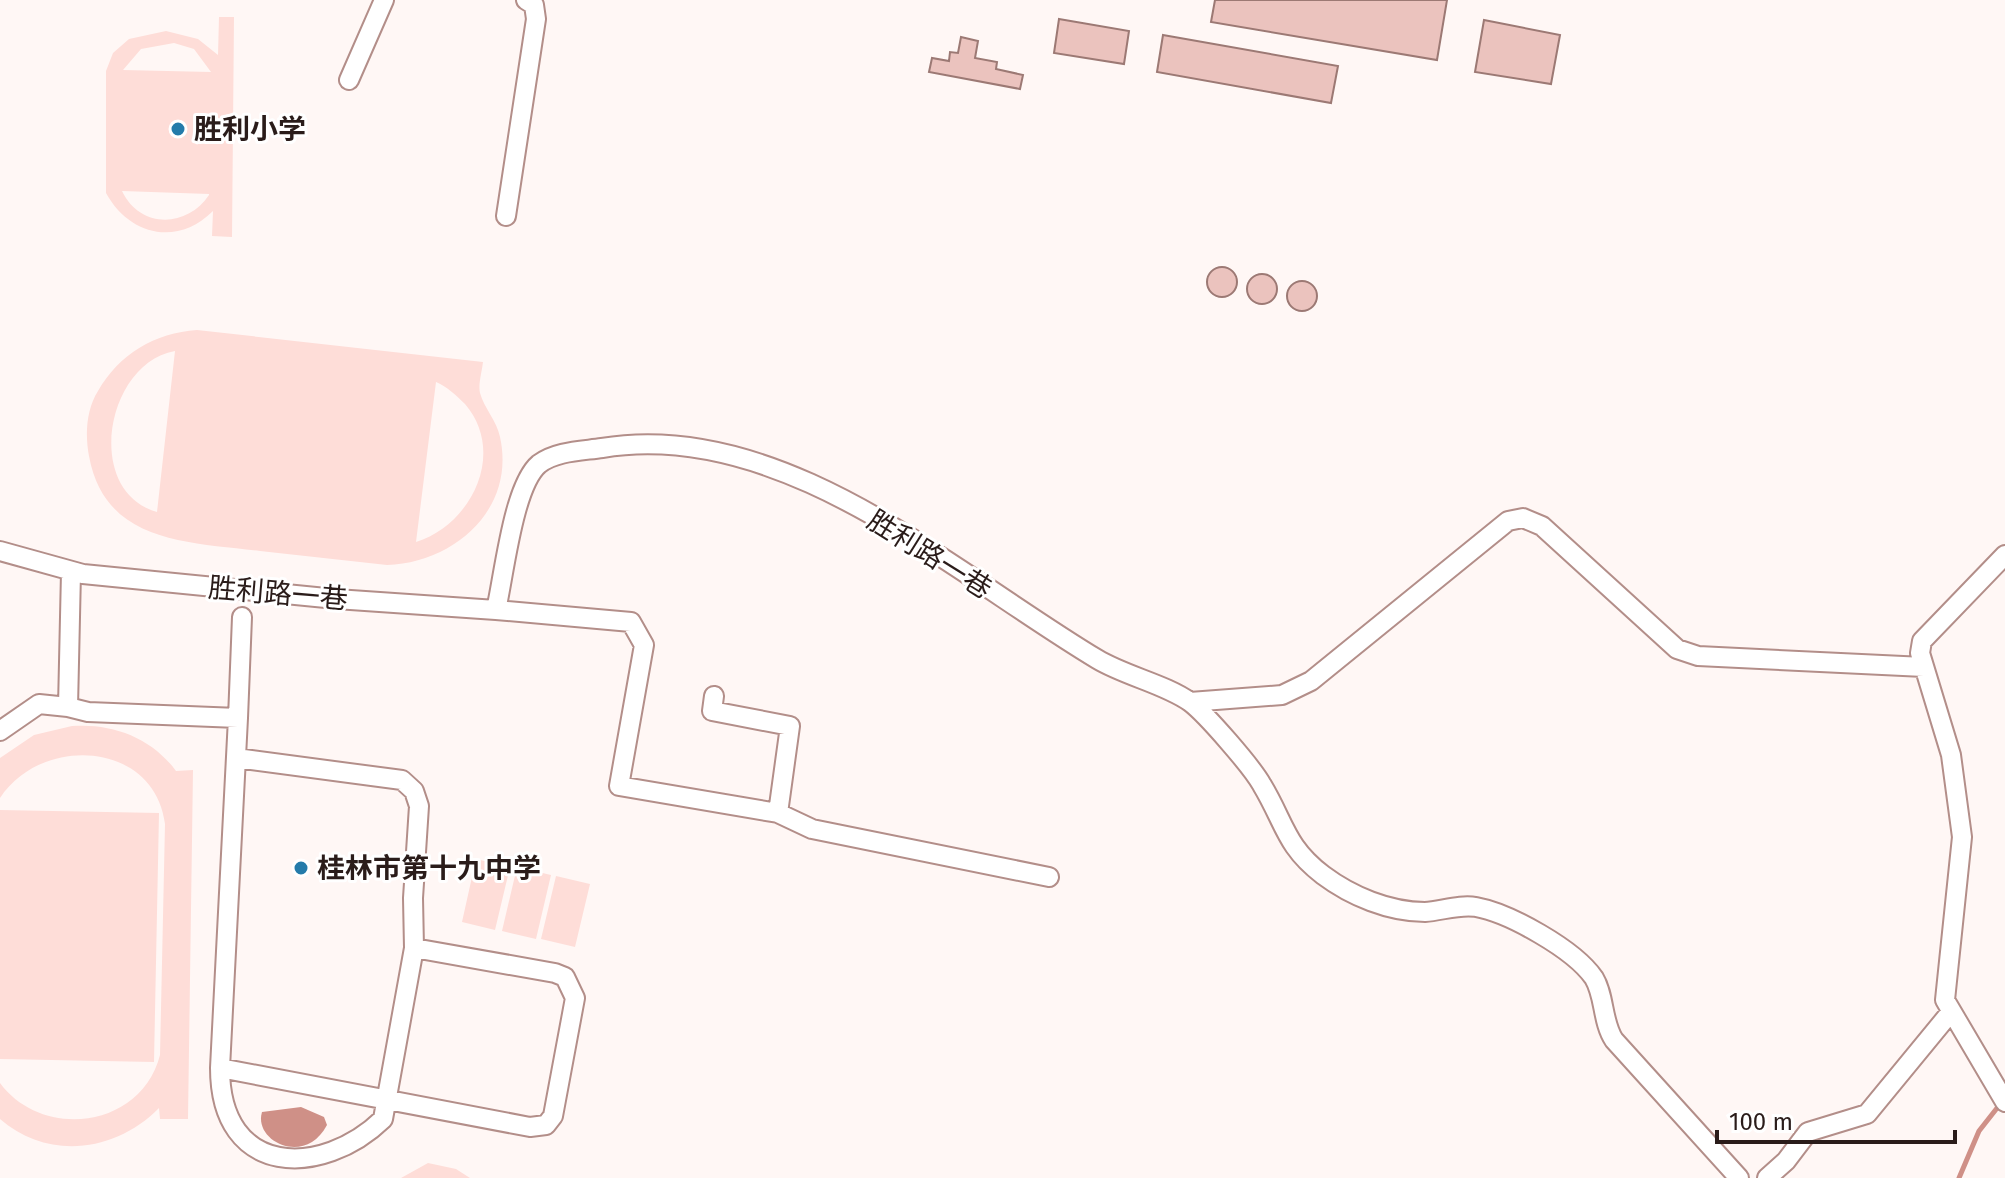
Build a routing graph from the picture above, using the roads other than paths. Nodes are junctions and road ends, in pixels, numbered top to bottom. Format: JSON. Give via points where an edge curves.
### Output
{"nodes":[{"id":1,"x":384,"y":0,"type":"edge"},
{"id":2,"x":526,"y":0,"type":"edge"},
{"id":3,"x":349,"y":80,"type":"dead end"},
{"id":4,"x":506,"y":216,"type":"dead end"},
{"id":5,"x":0,"y":551,"type":"edge"},
{"id":6,"x":2005,"y":555,"type":"edge"},
{"id":7,"x":71,"y":572,"type":"junction"},
{"id":8,"x":496,"y":610,"type":"junction"},
{"id":9,"x":242,"y":617,"type":"dead end"},
{"id":10,"x":1924,"y":667,"type":"junction"},
{"id":11,"x":714,"y":696,"type":"dead end"},
{"id":12,"x":1190,"y":702,"type":"junction"},
{"id":13,"x":68,"y":707,"type":"junction"},
{"id":14,"x":238,"y":718,"type":"junction"},
{"id":15,"x":0,"y":731,"type":"edge"},
{"id":16,"x":236,"y":758,"type":"junction"},
{"id":17,"x":778,"y":813,"type":"junction"},
{"id":18,"x":1049,"y":877,"type":"dead end"},
{"id":19,"x":414,"y":948,"type":"junction"},
{"id":20,"x":1950,"y":1013,"type":"junction"},
{"id":21,"x":220,"y":1068,"type":"junction"},
{"id":22,"x":2002,"y":1098,"type":"edge"},
{"id":23,"x":387,"y":1099,"type":"junction"},
{"id":24,"x":1739,"y":1178,"type":"edge"},
{"id":25,"x":1767,"y":1178,"type":"edge"}],
"edges":[{"from":1,"to":3,"type":"street"},
{"from":2,"to":4,"type":"street","via":[[534,5],[536,19]]},
{"from":5,"to":7,"type":"street","name":"胜利路一巷"},
{"from":6,"to":10,"type":"street","via":[[1922,641]]},
{"from":7,"to":8,"type":"street","name":"胜利路一巷"},
{"from":7,"to":13,"type":"street"},
{"from":8,"to":12,"type":"street","name":"胜利路一巷","via":[[522,492],[538,466],[553,456],[621,445],[726,452],[787,471],[902,534],[1099,660]]},
{"from":8,"to":17,"type":"street","via":[[631,622],[644,645],[619,786]]},
{"from":9,"to":14,"type":"street"},
{"from":10,"to":12,"type":"street","via":[[1698,656],[1677,649],[1542,526],[1523,518],[1508,521],[1311,681],[1282,695]]},
{"from":10,"to":20,"type":"street","via":[[1951,755],[1962,837],[1944,987]]},
{"from":11,"to":17,"type":"street","via":[[712,711],[790,726]]},
{"from":12,"to":24,"type":"street","name":"胜利路一巷","via":[[1262,784],[1300,858],[1335,884],[1398,911],[1474,906],[1522,924],[1562,949],[1595,979],[1614,1040]]},
{"from":13,"to":14,"type":"street"},
{"from":13,"to":15,"type":"street","via":[[39,704]]},
{"from":14,"to":16,"type":"street"},
{"from":16,"to":19,"type":"street","via":[[402,780],[414,791],[419,806]]},
{"from":16,"to":21,"type":"street"},
{"from":17,"to":18,"type":"street","via":[[812,829]]},
{"from":19,"to":23,"type":"street"},
{"from":19,"to":23,"type":"street","via":[[555,973],[565,977],[575,998],[553,1116],[546,1125],[530,1127]]},
{"from":20,"to":22,"type":"street"},
{"from":20,"to":25,"type":"street","via":[[1867,1114],[1808,1132]]},
{"from":21,"to":23,"type":"street"},
{"from":21,"to":23,"type":"street","via":[[223,1105],[239,1141],[264,1163],[294,1172],[308,1172],[367,1140],[383,1119]]}]}
